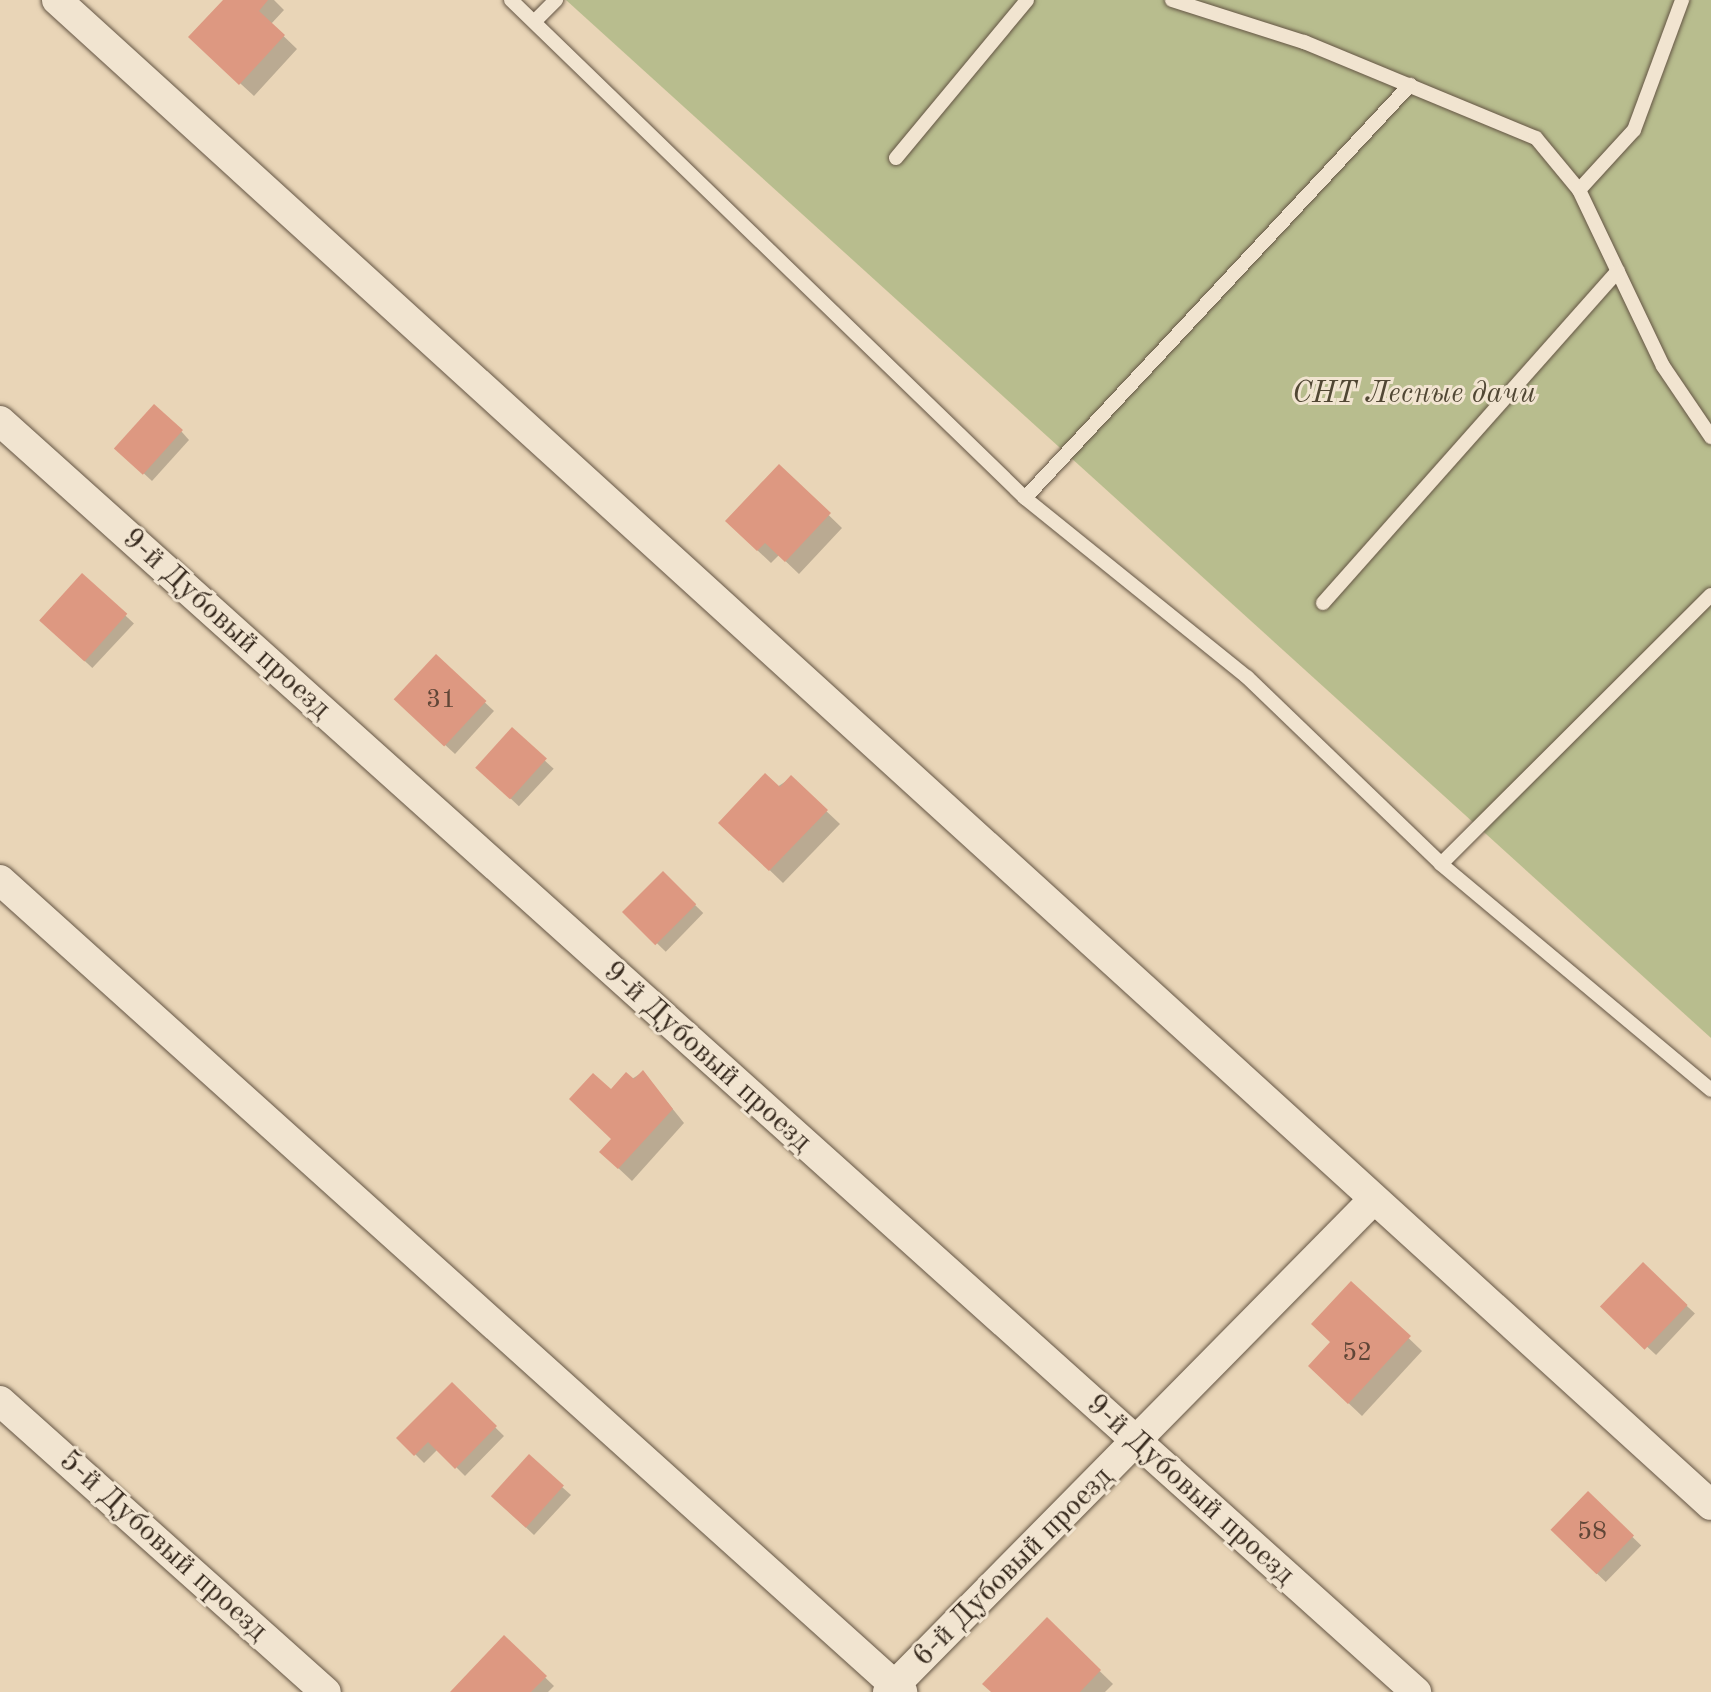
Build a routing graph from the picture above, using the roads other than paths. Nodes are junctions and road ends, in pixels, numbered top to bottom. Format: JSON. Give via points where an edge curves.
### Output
{"nodes":[{"id":1,"x":57,"y":0,"type":"edge"},
{"id":2,"x":511,"y":0,"type":"edge"},
{"id":3,"x":556,"y":0,"type":"edge"},
{"id":4,"x":1027,"y":0,"type":"edge"},
{"id":5,"x":1172,"y":0,"type":"edge"},
{"id":6,"x":1682,"y":0,"type":"edge"},
{"id":7,"x":535,"y":21,"type":"junction"},
{"id":8,"x":1410,"y":85,"type":"junction"},
{"id":9,"x":896,"y":158,"type":"dead end"},
{"id":10,"x":1579,"y":190,"type":"junction"},
{"id":11,"x":1618,"y":271,"type":"junction"},
{"id":12,"x":0,"y":421,"type":"edge"},
{"id":13,"x":1711,"y":437,"type":"edge"},
{"id":14,"x":1025,"y":498,"type":"junction"},
{"id":15,"x":1711,"y":595,"type":"edge"},
{"id":16,"x":1323,"y":603,"type":"dead end"},
{"id":17,"x":1441,"y":864,"type":"junction"},
{"id":18,"x":0,"y":880,"type":"edge"},
{"id":19,"x":1711,"y":1090,"type":"edge"},
{"id":20,"x":1372,"y":1201,"type":"junction"},
{"id":21,"x":0,"y":1401,"type":"edge"},
{"id":22,"x":1136,"y":1442,"type":"junction"},
{"id":23,"x":1711,"y":1505,"type":"edge"},
{"id":24,"x":895,"y":1690,"type":"edge"},
{"id":25,"x":326,"y":1692,"type":"edge"},
{"id":26,"x":1416,"y":1692,"type":"edge"}],
"edges":[{"from":1,"to":20,"type":"street"},
{"from":2,"to":7,"type":"lane"},
{"from":3,"to":7,"type":"lane"},
{"from":4,"to":9,"type":"lane"},
{"from":5,"to":8,"type":"lane"},
{"from":6,"to":10,"type":"lane","via":[[1634,130]]},
{"from":7,"to":14,"type":"lane"},
{"from":8,"to":10,"type":"lane","via":[[1536,138]]},
{"from":8,"to":14,"type":"lane"},
{"from":10,"to":11,"type":"lane"},
{"from":11,"to":13,"type":"lane","via":[[1663,366]]},
{"from":11,"to":16,"type":"lane"},
{"from":12,"to":22,"type":"street","name":"9-й Дубовый проезд"},
{"from":14,"to":17,"type":"lane","via":[[1247,677]]},
{"from":15,"to":17,"type":"lane"},
{"from":17,"to":19,"type":"lane"},
{"from":18,"to":24,"type":"street"},
{"from":20,"to":22,"type":"street","name":"6-й Дубовый проезд"},
{"from":20,"to":23,"type":"street"},
{"from":21,"to":25,"type":"street","name":"5-й Дубовый проезд"},
{"from":22,"to":24,"type":"street","name":"6-й Дубовый проезд"},
{"from":22,"to":26,"type":"street","name":"9-й Дубовый проезд"}]}
